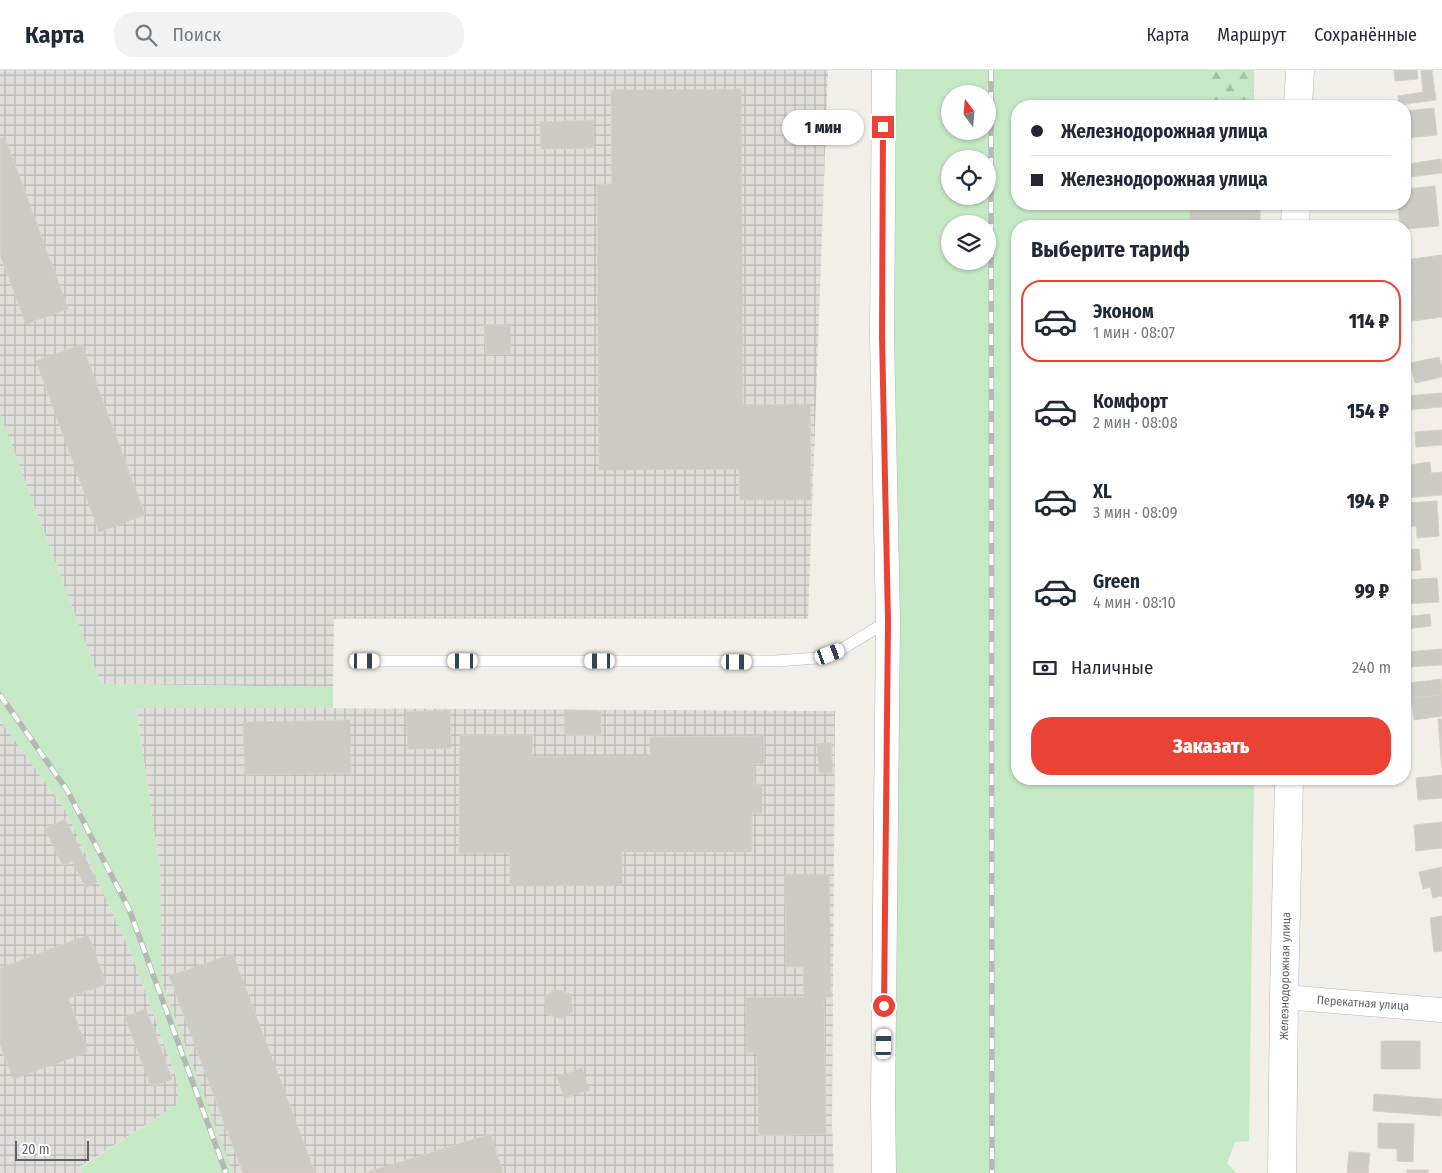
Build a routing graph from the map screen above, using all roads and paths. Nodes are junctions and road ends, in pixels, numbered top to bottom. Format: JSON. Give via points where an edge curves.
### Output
{"nodes":[{"id":1,"x":884,"y":70,"type":"edge"},
{"id":2,"x":1300,"y":70,"type":"edge"},
{"id":3,"x":1298,"y":100,"type":"edge"},
{"id":4,"x":888,"y":621,"type":"junction"},
{"id":5,"x":365,"y":661,"type":"dead end"},
{"id":6,"x":1289,"y":785,"type":"edge"},
{"id":7,"x":1284,"y":997,"type":"junction"},
{"id":8,"x":1442,"y":1010,"type":"edge"},
{"id":9,"x":884,"y":1173,"type":"edge"},
{"id":10,"x":1282,"y":1173,"type":"edge"}],
"edges":[{"from":1,"to":4,"type":"street","via":[[882,336]]},
{"from":2,"to":3,"type":"street"},
{"from":4,"to":5,"type":"lane","via":[[842,649],[817,658],[776,662]]},
{"from":4,"to":9,"type":"street"},
{"from":6,"to":7,"type":"street","name":"Железнодорожная улица"},
{"from":7,"to":8,"type":"street","name":"Перекатная улица"},
{"from":7,"to":10,"type":"street","name":"Железнодорожная улица"}]}
